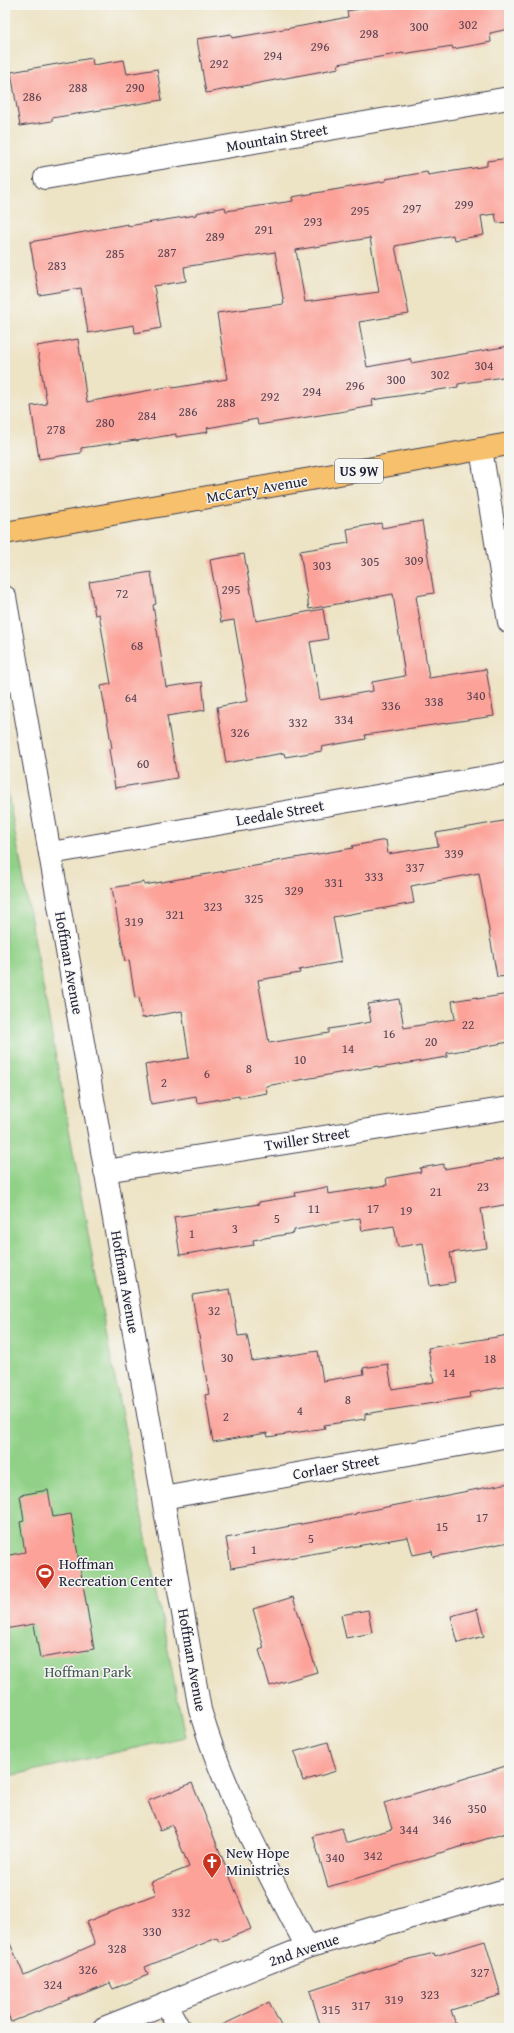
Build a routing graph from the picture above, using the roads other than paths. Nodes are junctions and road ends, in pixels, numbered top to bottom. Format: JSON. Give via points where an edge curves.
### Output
{"nodes":[{"id":1,"x":509,"y":98,"type":"edge"},
{"id":2,"x":45,"y":178,"type":"dead end"},
{"id":3,"x":509,"y":444,"type":"edge"},
{"id":4,"x":481,"y":449,"type":"junction"},
{"id":5,"x":5,"y":533,"type":"edge"},
{"id":6,"x":5,"y":597,"type":"edge"},
{"id":7,"x":509,"y":622,"type":"edge"},
{"id":8,"x":509,"y":773,"type":"edge"},
{"id":9,"x":51,"y":853,"type":"junction"},
{"id":10,"x":509,"y":1108,"type":"edge"},
{"id":11,"x":105,"y":1171,"type":"junction"},
{"id":12,"x":509,"y":1436,"type":"edge"},
{"id":13,"x":163,"y":1498,"type":"junction"},
{"id":14,"x":509,"y":1889,"type":"edge"},
{"id":15,"x":307,"y":1947,"type":"junction"},
{"id":16,"x":165,"y":2004,"type":"junction"},
{"id":17,"x":104,"y":2028,"type":"edge"},
{"id":18,"x":179,"y":2028,"type":"edge"}],
"edges":[{"from":1,"to":2,"type":"street","name":"Mountain Street"},
{"from":3,"to":4,"type":"main road","name":"McCarty Avenue","number":"US 9W"},
{"from":4,"to":5,"type":"main road","name":"McCarty Avenue","number":"US 9W"},
{"from":4,"to":7,"type":"street"},
{"from":6,"to":9,"type":"street","name":"Hoffman Avenue"},
{"from":8,"to":9,"type":"street","name":"Leedale Street"},
{"from":9,"to":11,"type":"street","name":"Hoffman Avenue"},
{"from":10,"to":11,"type":"street","name":"Twiller Street"},
{"from":11,"to":13,"type":"street","name":"Hoffman Avenue"},
{"from":12,"to":13,"type":"street","name":"Corlaer Street"},
{"from":13,"to":15,"type":"street","name":"Hoffman Avenue","via":[[200,1710],[206,1729],[239,1815]]},
{"from":14,"to":15,"type":"street","name":"2nd Avenue"},
{"from":15,"to":16,"type":"street","name":"2nd Avenue"},
{"from":16,"to":17,"type":"street","name":"2nd Avenue"},
{"from":16,"to":18,"type":"street"}]}
